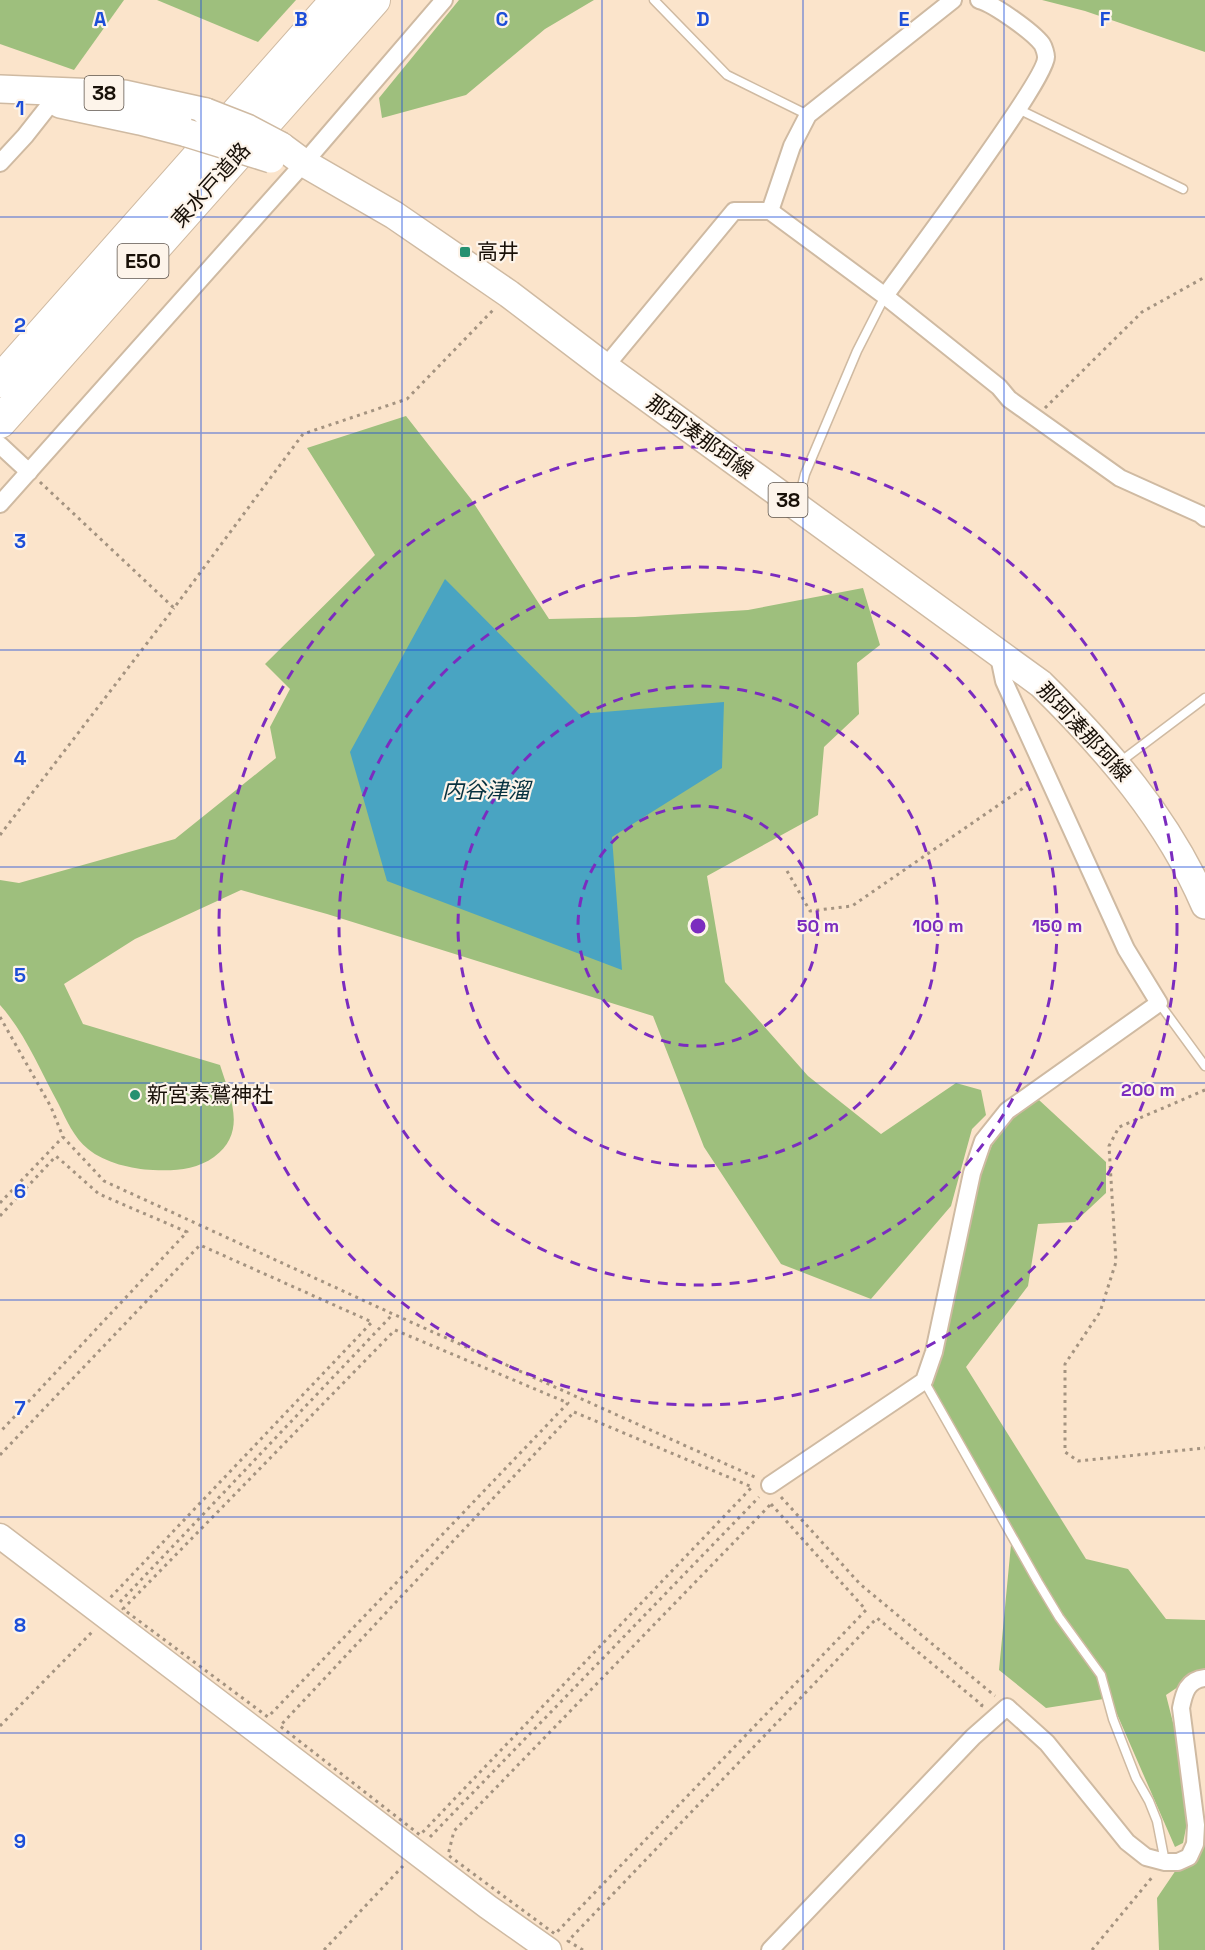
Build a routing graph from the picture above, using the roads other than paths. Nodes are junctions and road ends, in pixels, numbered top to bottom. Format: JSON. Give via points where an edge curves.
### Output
{"nodes":[{"id":1,"x":337,"y":0,"type":"edge"},
{"id":2,"x":374,"y":0,"type":"edge"},
{"id":3,"x":444,"y":0,"type":"edge"},
{"id":4,"x":654,"y":0,"type":"edge"},
{"id":5,"x":953,"y":0,"type":"edge"},
{"id":6,"x":979,"y":0,"type":"edge"},
{"id":7,"x":0,"y":90,"type":"edge"},
{"id":8,"x":51,"y":103,"type":"junction"},
{"id":9,"x":1018,"y":110,"type":"junction"},
{"id":10,"x":808,"y":115,"type":"junction"},
{"id":11,"x":276,"y":152,"type":"junction"},
{"id":12,"x":0,"y":163,"type":"edge"},
{"id":13,"x":304,"y":164,"type":"junction"},
{"id":14,"x":1183,"y":189,"type":"dead end"},
{"id":15,"x":770,"y":211,"type":"junction"},
{"id":16,"x":885,"y":296,"type":"junction"},
{"id":17,"x":605,"y":367,"type":"junction"},
{"id":18,"x":0,"y":381,"type":"edge"},
{"id":19,"x":0,"y":422,"type":"edge"},
{"id":20,"x":0,"y":445,"type":"edge"},
{"id":21,"x":25,"y":469,"type":"junction"},
{"id":22,"x":0,"y":504,"type":"edge"},
{"id":23,"x":796,"y":506,"type":"junction"},
{"id":24,"x":1205,"y":518,"type":"edge"},
{"id":25,"x":998,"y":652,"type":"junction"},
{"id":26,"x":1205,"y":698,"type":"edge"},
{"id":27,"x":1117,"y":764,"type":"junction"},
{"id":28,"x":1205,"y":905,"type":"edge"},
{"id":29,"x":1159,"y":1003,"type":"junction"},
{"id":30,"x":1205,"y":1066,"type":"edge"},
{"id":31,"x":924,"y":1381,"type":"junction"},
{"id":32,"x":770,"y":1485,"type":"road end"},
{"id":33,"x":0,"y":1536,"type":"edge"},
{"id":34,"x":1205,"y":1678,"type":"edge"},
{"id":35,"x":1165,"y":1862,"type":"junction"},
{"id":36,"x":549,"y":1950,"type":"edge"},
{"id":37,"x":770,"y":1950,"type":"edge"}],
"edges":[{"from":1,"to":18,"type":"highway","name":"東水戸道路","number":"E50"},
{"from":2,"to":19,"type":"highway","name":"東水戸道路","number":"E50"},
{"from":3,"to":13,"type":"street"},
{"from":4,"to":10,"type":"lane","via":[[727,75]]},
{"from":5,"to":10,"type":"street"},
{"from":6,"to":9,"type":"street","via":[[1006,13],[1043,45],[1047,59]]},
{"from":7,"to":8,"type":"main road","name":"那珂湊那珂線","number":"38"},
{"from":7,"to":11,"type":"main road","name":"那珂湊那珂線","number":"38","bridge":true,"via":[[124,94],[206,112],[247,128]]},
{"from":8,"to":11,"type":"main road","name":"那珂湊那珂線","number":"38","bridge":true},
{"from":8,"to":12,"type":"street"},
{"from":9,"to":14,"type":"lane"},
{"from":9,"to":16,"type":"street"},
{"from":10,"to":15,"type":"street","via":[[792,146]]},
{"from":11,"to":13,"type":"main road","name":"那珂湊那珂線","number":"38"},
{"from":13,"to":17,"type":"main road","name":"那珂湊那珂線","number":"38","via":[[394,215],[509,294]]},
{"from":13,"to":21,"type":"street"},
{"from":15,"to":16,"type":"street"},
{"from":15,"to":17,"type":"street","via":[[734,211]]},
{"from":16,"to":23,"type":"lane","via":[[857,351],[805,474]]},
{"from":16,"to":24,"type":"street","via":[[1009,399],[1120,478]]},
{"from":17,"to":23,"type":"main road","name":"那珂湊那珂線","number":"38"},
{"from":20,"to":21,"type":"street"},
{"from":21,"to":22,"type":"street"},
{"from":23,"to":25,"type":"main road","name":"那珂湊那珂線","number":"38"},
{"from":25,"to":27,"type":"main road","name":"那珂湊那珂線","number":"38","via":[[1041,684]]},
{"from":25,"to":29,"type":"street","via":[[1004,681],[1126,950]]},
{"from":26,"to":27,"type":"lane"},
{"from":27,"to":28,"type":"main road","name":"那珂湊那珂線","number":"38","via":[[1167,832]]},
{"from":29,"to":30,"type":"lane"},
{"from":29,"to":31,"type":"street","via":[[1007,1111],[983,1141],[972,1173],[934,1352]]},
{"from":31,"to":32,"type":"street"},
{"from":31,"to":35,"type":"lane","via":[[1059,1617],[1101,1675],[1113,1719],[1157,1821]]},
{"from":33,"to":36,"type":"street","via":[[113,1608],[416,1852]]},
{"from":34,"to":35,"type":"street","via":[[1185,1689],[1181,1708],[1195,1844],[1189,1857]]},
{"from":35,"to":37,"type":"street","via":[[1146,1857],[1127,1842],[1047,1743],[1007,1707],[973,1737]]}]}
